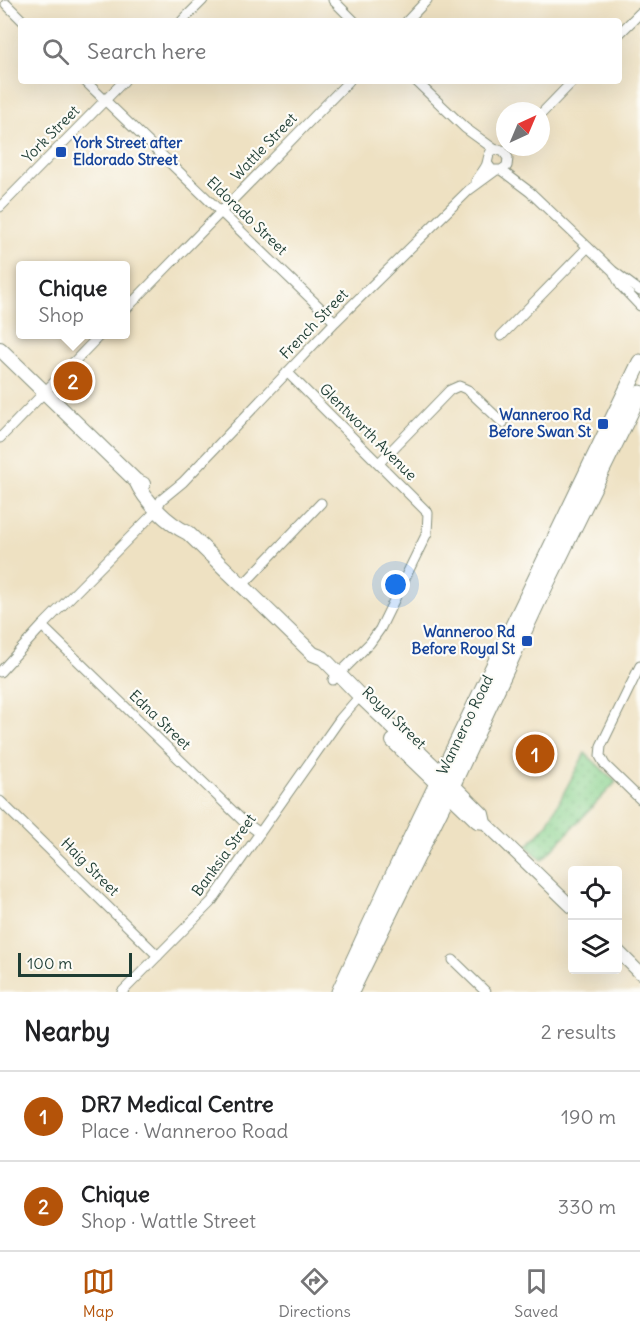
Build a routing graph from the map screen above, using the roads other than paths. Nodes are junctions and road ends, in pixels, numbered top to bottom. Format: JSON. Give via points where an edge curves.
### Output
{"nodes":[{"id":1,"x":203,"y":0,"type":"edge"},
{"id":2,"x":333,"y":0,"type":"edge"},
{"id":3,"x":427,"y":0,"type":"edge"},
{"id":4,"x":5,"y":5,"type":"edge"},
{"id":5,"x":640,"y":13,"type":"edge"},
{"id":6,"x":20,"y":18,"type":"edge"},
{"id":7,"x":185,"y":18,"type":"edge"},
{"id":8,"x":351,"y":18,"type":"edge"},
{"id":9,"x":410,"y":18,"type":"edge"},
{"id":10,"x":622,"y":31,"type":"edge"},
{"id":11,"x":88,"y":84,"type":"edge"},
{"id":12,"x":121,"y":84,"type":"edge"},
{"id":13,"x":346,"y":84,"type":"edge"},
{"id":14,"x":419,"y":84,"type":"edge"},
{"id":15,"x":570,"y":84,"type":"edge"},
{"id":16,"x":105,"y":100,"type":"junction"},
{"id":17,"x":550,"y":105,"type":"edge"},
{"id":18,"x":465,"y":128,"type":"junction"},
{"id":19,"x":496,"y":146,"type":"edge"},
{"id":20,"x":496,"y":152,"type":"edge"},
{"id":21,"x":501,"y":156,"type":"edge"},
{"id":22,"x":508,"y":156,"type":"edge"},
{"id":23,"x":487,"y":160,"type":"junction"},
{"id":24,"x":503,"y":165,"type":"junction"},
{"id":25,"x":469,"y":190,"type":"junction"},
{"id":26,"x":0,"y":207,"type":"edge"},
{"id":27,"x":222,"y":213,"type":"junction"},
{"id":28,"x":588,"y":247,"type":"junction"},
{"id":29,"x":613,"y":271,"type":"junction"},
{"id":30,"x":640,"y":291,"type":"edge"},
{"id":31,"x":130,"y":306,"type":"edge"},
{"id":32,"x":640,"y":306,"type":"edge"},
{"id":33,"x":335,"y":322,"type":"junction"},
{"id":34,"x":501,"y":336,"type":"dead end"},
{"id":35,"x":96,"y":339,"type":"edge"},
{"id":36,"x":0,"y":349,"type":"edge"},
{"id":37,"x":640,"y":362,"type":"edge"},
{"id":38,"x":287,"y":372,"type":"junction"},
{"id":39,"x":45,"y":392,"type":"junction"},
{"id":40,"x":640,"y":393,"type":"edge"},
{"id":41,"x":503,"y":423,"type":"dead end"},
{"id":42,"x":0,"y":438,"type":"edge"},
{"id":43,"x":379,"y":463,"type":"junction"},
{"id":44,"x":321,"y":503,"type":"dead end"},
{"id":45,"x":161,"y":504,"type":"junction"},
{"id":46,"x":243,"y":585,"type":"junction"},
{"id":47,"x":42,"y":626,"type":"junction"},
{"id":48,"x":640,"y":666,"type":"edge"},
{"id":49,"x":0,"y":672,"type":"edge"},
{"id":50,"x":336,"y":677,"type":"junction"},
{"id":51,"x":359,"y":701,"type":"junction"},
{"id":52,"x":445,"y":784,"type":"junction"},
{"id":53,"x":640,"y":799,"type":"edge"},
{"id":54,"x":0,"y":801,"type":"edge"},
{"id":55,"x":260,"y":833,"type":"junction"},
{"id":56,"x":568,"y":902,"type":"edge"},
{"id":57,"x":622,"y":955,"type":"edge"},
{"id":58,"x":158,"y":956,"type":"junction"},
{"id":59,"x":453,"y":960,"type":"dead end"},
{"id":60,"x":640,"y":973,"type":"edge"},
{"id":61,"x":122,"y":992,"type":"edge"},
{"id":62,"x":339,"y":992,"type":"edge"},
{"id":63,"x":351,"y":992,"type":"edge"},
{"id":64,"x":486,"y":992,"type":"edge"}],
"edges":[{"from":1,"to":7,"type":"street"},
{"from":2,"to":8,"type":"street"},
{"from":3,"to":9,"type":"street"},
{"from":4,"to":6,"type":"street"},
{"from":5,"to":10,"type":"street"},
{"from":11,"to":16,"type":"street","name":"Eldorado Street"},
{"from":12,"to":16,"type":"street","name":"York Street"},
{"from":13,"to":27,"type":"street","name":"Wattle Street"},
{"from":14,"to":18,"type":"street"},
{"from":15,"to":17,"type":"street"},
{"from":16,"to":26,"type":"street","name":"York Street"},
{"from":16,"to":27,"type":"street","name":"Eldorado Street"},
{"from":18,"to":19,"type":"street"},
{"from":18,"to":23,"type":"street"},
{"from":20,"to":23,"type":"street","name":"French Street"},
{"from":21,"to":24,"type":"street"},
{"from":22,"to":24,"type":"street","name":"French Street"},
{"from":23,"to":24,"type":"street"},
{"from":23,"to":25,"type":"street","name":"French Street"},
{"from":24,"to":25,"type":"street","name":"French Street"},
{"from":24,"to":28,"type":"street"},
{"from":25,"to":33,"type":"street","name":"French Street"},
{"from":27,"to":31,"type":"street","name":"Wattle Street"},
{"from":27,"to":33,"type":"street","name":"Eldorado Street"},
{"from":28,"to":29,"type":"street"},
{"from":28,"to":34,"type":"street"},
{"from":29,"to":30,"type":"street"},
{"from":29,"to":32,"type":"street"},
{"from":33,"to":38,"type":"street","name":"French Street"},
{"from":35,"to":39,"type":"street"},
{"from":36,"to":39,"type":"main road","name":"Royal Street"},
{"from":37,"to":52,"type":"highway","name":"Wanneroo Road"},
{"from":38,"to":43,"type":"street","name":"Glentworth Avenue"},
{"from":38,"to":45,"type":"street","name":"French Street"},
{"from":39,"to":42,"type":"street"},
{"from":39,"to":45,"type":"main road","name":"Royal Street"},
{"from":40,"to":52,"type":"highway","name":"Wanneroo Road"},
{"from":41,"to":43,"type":"street","via":[[459,386],[450,390]]},
{"from":43,"to":50,"type":"street","name":"Glentworth Avenue","via":[[428,513],[427,533],[380,629]]},
{"from":44,"to":46,"type":"street"},
{"from":45,"to":46,"type":"main road","name":"Royal Street","via":[[184,522],[189,533]]},
{"from":45,"to":47,"type":"street","name":"French Street"},
{"from":46,"to":50,"type":"main road","name":"Royal Street","via":[[313,654],[316,664]]},
{"from":47,"to":49,"type":"street","name":"French Street"},
{"from":47,"to":55,"type":"street","name":"Edna Street"},
{"from":48,"to":53,"type":"street","via":[[600,756]]},
{"from":50,"to":51,"type":"main road","name":"Royal Street"},
{"from":51,"to":52,"type":"main road","name":"Royal Street"},
{"from":51,"to":55,"type":"street","name":"Banksia Street","via":[[337,725]]},
{"from":52,"to":56,"type":"main road","name":"Royal Street","via":[[483,814],[485,823]]},
{"from":52,"to":62,"type":"highway","name":"Wanneroo Road"},
{"from":52,"to":63,"type":"highway","name":"Wanneroo Road"},
{"from":54,"to":58,"type":"street","name":"Haig Street"},
{"from":55,"to":58,"type":"street","name":"Banksia Street","via":[[212,901]]},
{"from":57,"to":60,"type":"main road"},
{"from":58,"to":61,"type":"street","name":"Banksia Street"},
{"from":59,"to":64,"type":"street"}]}
